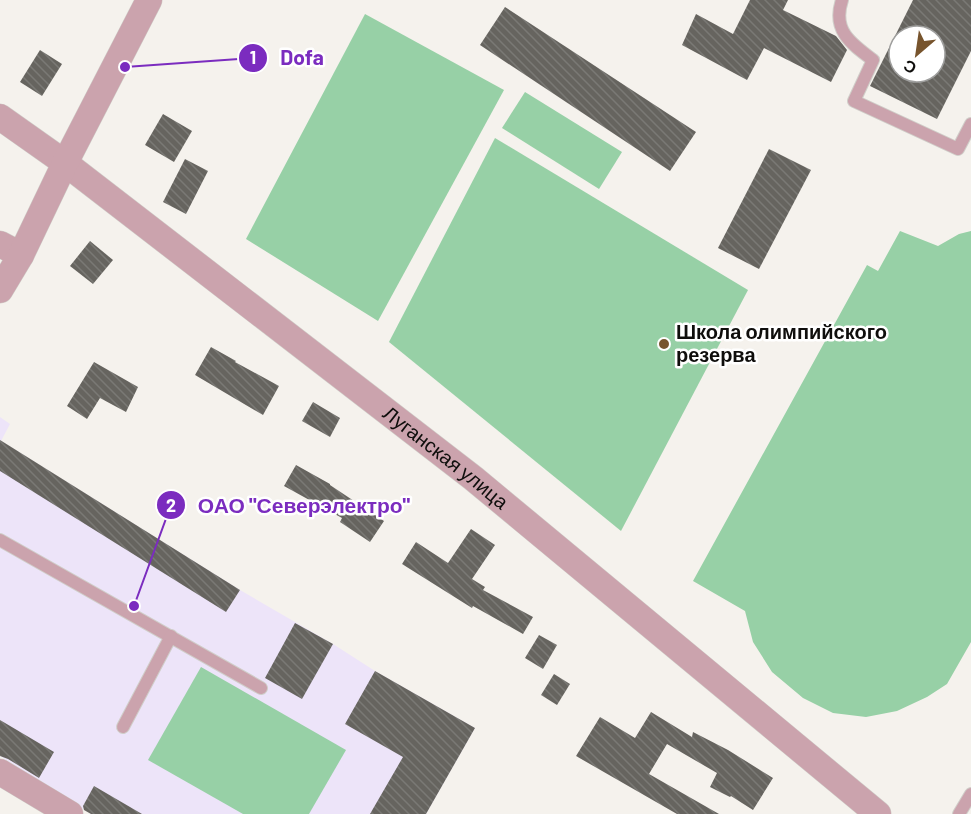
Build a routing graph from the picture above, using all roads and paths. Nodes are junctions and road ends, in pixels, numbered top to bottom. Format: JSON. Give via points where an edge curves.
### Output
{"nodes":[{"id":1,"x":148,"y":0,"type":"edge"},
{"id":2,"x":842,"y":0,"type":"edge"},
{"id":3,"x":0,"y":117,"type":"edge"},
{"id":4,"x":971,"y":124,"type":"edge"},
{"id":5,"x":64,"y":163,"type":"junction"},
{"id":6,"x":10,"y":249,"type":"edge"},
{"id":7,"x":0,"y":290,"type":"edge"},
{"id":8,"x":0,"y":540,"type":"edge"},
{"id":9,"x":171,"y":636,"type":"junction"},
{"id":10,"x":261,"y":688,"type":"dead end"},
{"id":11,"x":123,"y":727,"type":"dead end"},
{"id":12,"x":0,"y":772,"type":"edge"},
{"id":13,"x":971,"y":794,"type":"edge"},
{"id":14,"x":70,"y":814,"type":"edge"},
{"id":15,"x":878,"y":814,"type":"edge"},
{"id":16,"x":959,"y":814,"type":"edge"}],
"edges":[{"from":1,"to":5,"type":"street"},
{"from":2,"to":4,"type":"lane","via":[[838,12],[842,31],[873,60],[854,100],[958,149]]},
{"from":3,"to":5,"type":"street","name":"Луганская улица"},
{"from":5,"to":6,"type":"street"},
{"from":5,"to":15,"type":"street","name":"Луганская улица","via":[[473,478]]},
{"from":6,"to":7,"type":"street"},
{"from":8,"to":9,"type":"lane"},
{"from":9,"to":10,"type":"lane"},
{"from":9,"to":11,"type":"lane"},
{"from":12,"to":14,"type":"street"},
{"from":13,"to":16,"type":"lane"}]}
